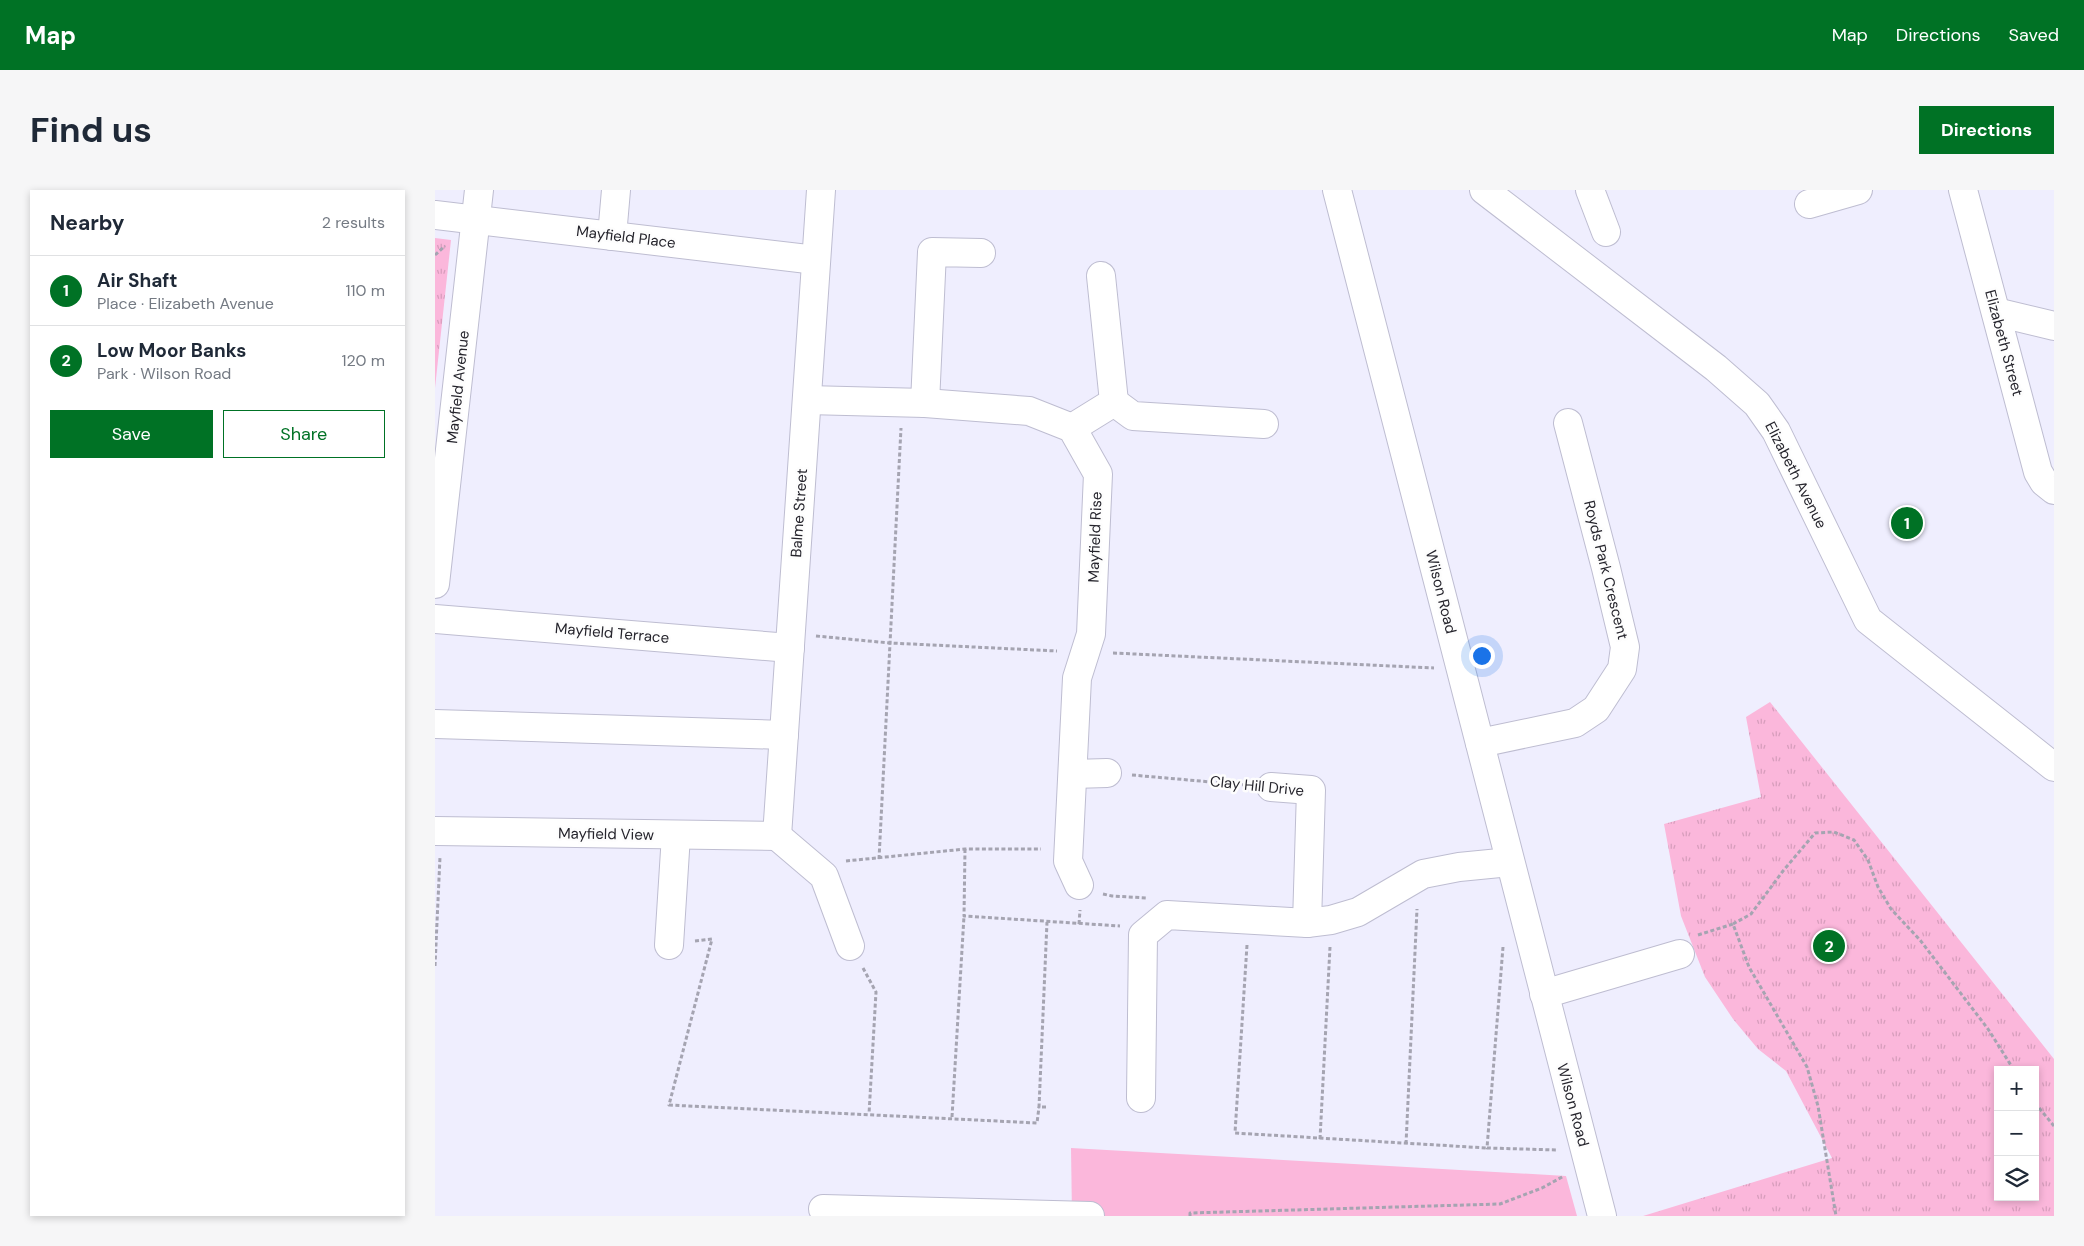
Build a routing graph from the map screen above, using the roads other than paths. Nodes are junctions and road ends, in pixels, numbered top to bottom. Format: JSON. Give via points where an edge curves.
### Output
{"nodes":[{"id":1,"x":479,"y":190,"type":"edge"},
{"id":2,"x":616,"y":190,"type":"edge"},
{"id":3,"x":821,"y":190,"type":"edge"},
{"id":4,"x":1337,"y":190,"type":"edge"},
{"id":5,"x":1484,"y":190,"type":"edge"},
{"id":6,"x":1590,"y":190,"type":"edge"},
{"id":7,"x":1858,"y":190,"type":"edge"},
{"id":8,"x":1963,"y":190,"type":"edge"},
{"id":9,"x":1809,"y":204,"type":"dead end"},
{"id":10,"x":435,"y":216,"type":"edge"},
{"id":11,"x":476,"y":220,"type":"junction"},
{"id":12,"x":1606,"y":232,"type":"dead end"},
{"id":13,"x":612,"y":236,"type":"junction"},
{"id":14,"x":981,"y":253,"type":"dead end"},
{"id":15,"x":816,"y":260,"type":"junction"},
{"id":16,"x":1101,"y":276,"type":"dead end"},
{"id":17,"x":1996,"y":312,"type":"junction"},
{"id":18,"x":2054,"y":326,"type":"edge"},
{"id":19,"x":807,"y":400,"type":"junction"},
{"id":20,"x":1114,"y":402,"type":"junction"},
{"id":21,"x":914,"y":403,"type":"junction"},
{"id":22,"x":1264,"y":424,"type":"dead end"},
{"id":23,"x":1568,"y":424,"type":"dead end"},
{"id":24,"x":1073,"y":428,"type":"junction"},
{"id":25,"x":2054,"y":490,"type":"edge"},
{"id":26,"x":435,"y":584,"type":"edge"},
{"id":27,"x":435,"y":618,"type":"edge"},
{"id":28,"x":790,"y":641,"type":"junction"},
{"id":29,"x":435,"y":724,"type":"edge"},
{"id":30,"x":784,"y":735,"type":"junction"},
{"id":31,"x":1480,"y":743,"type":"junction"},
{"id":32,"x":2054,"y":766,"type":"edge"},
{"id":33,"x":1107,"y":773,"type":"road end"},
{"id":34,"x":1073,"y":774,"type":"junction"},
{"id":35,"x":1271,"y":787,"type":"road end"},
{"id":36,"x":438,"y":831,"type":"edge"},
{"id":37,"x":676,"y":835,"type":"junction"},
{"id":38,"x":777,"y":836,"type":"junction"},
{"id":39,"x":1510,"y":862,"type":"junction"},
{"id":40,"x":1079,"y":885,"type":"road end"},
{"id":41,"x":1319,"y":921,"type":"junction"},
{"id":42,"x":669,"y":944,"type":"road end"},
{"id":43,"x":850,"y":946,"type":"road end"},
{"id":44,"x":1680,"y":954,"type":"road end"},
{"id":45,"x":1544,"y":994,"type":"junction"},
{"id":46,"x":1141,"y":1098,"type":"dead end"},
{"id":47,"x":823,"y":1209,"type":"dead end"},
{"id":48,"x":893,"y":1214,"type":"edge"},
{"id":49,"x":1090,"y":1216,"type":"edge"},
{"id":50,"x":1602,"y":1216,"type":"edge"}],
"edges":[{"from":1,"to":11,"type":"street","name":"Mayfield Avenue"},
{"from":2,"to":13,"type":"street"},
{"from":3,"to":15,"type":"street","name":"Balme Street"},
{"from":4,"to":31,"type":"street","name":"Wilson Road"},
{"from":5,"to":32,"type":"street","name":"Elizabeth Avenue","via":[[1716,368],[1757,404],[1776,431],[1868,620]]},
{"from":6,"to":12,"type":"street"},
{"from":7,"to":9,"type":"street"},
{"from":8,"to":17,"type":"street","name":"Elizabeth Street"},
{"from":10,"to":11,"type":"street","name":"Mayfield Place"},
{"from":11,"to":13,"type":"street","name":"Mayfield Place"},
{"from":11,"to":26,"type":"street","name":"Mayfield Avenue"},
{"from":13,"to":15,"type":"street","name":"Mayfield Place"},
{"from":14,"to":21,"type":"street","via":[[932,252]]},
{"from":15,"to":19,"type":"street","name":"Balme Street"},
{"from":16,"to":20,"type":"street"},
{"from":17,"to":18,"type":"street"},
{"from":17,"to":25,"type":"street","name":"Elizabeth Street","via":[[2038,472],[2043,482]]},
{"from":19,"to":21,"type":"street"},
{"from":19,"to":28,"type":"street","name":"Balme Street"},
{"from":20,"to":22,"type":"street","via":[[1133,416]]},
{"from":20,"to":24,"type":"street"},
{"from":21,"to":24,"type":"street","via":[[1029,411]]},
{"from":23,"to":31,"type":"street","name":"Royds Park Crescent","via":[[1625,647],[1622,669],[1596,709],[1575,723]]},
{"from":24,"to":34,"type":"street","name":"Mayfield Rise","via":[[1097,474],[1091,634],[1077,678]]},
{"from":27,"to":28,"type":"street","name":"Mayfield Terrace"},
{"from":28,"to":30,"type":"street","name":"Balme Street"},
{"from":29,"to":30,"type":"street"},
{"from":30,"to":38,"type":"street","name":"Balme Street"},
{"from":31,"to":39,"type":"street","name":"Wilson Road"},
{"from":33,"to":34,"type":"street"},
{"from":34,"to":40,"type":"street","via":[[1068,861]]},
{"from":35,"to":41,"type":"street","name":"Clay Hill Drive","via":[[1311,790]]},
{"from":36,"to":37,"type":"street","name":"Mayfield View"},
{"from":37,"to":38,"type":"street","name":"Mayfield View"},
{"from":37,"to":42,"type":"street"},
{"from":38,"to":43,"type":"street","via":[[824,876]]},
{"from":39,"to":41,"type":"street","via":[[1459,867],[1419,876],[1359,912]]},
{"from":39,"to":45,"type":"street","name":"Wilson Road"},
{"from":41,"to":46,"type":"street","via":[[1160,921],[1143,935]]},
{"from":44,"to":45,"type":"street"},
{"from":45,"to":50,"type":"street","name":"Wilson Road"},
{"from":47,"to":48,"type":"street"},
{"from":48,"to":49,"type":"street"}]}
